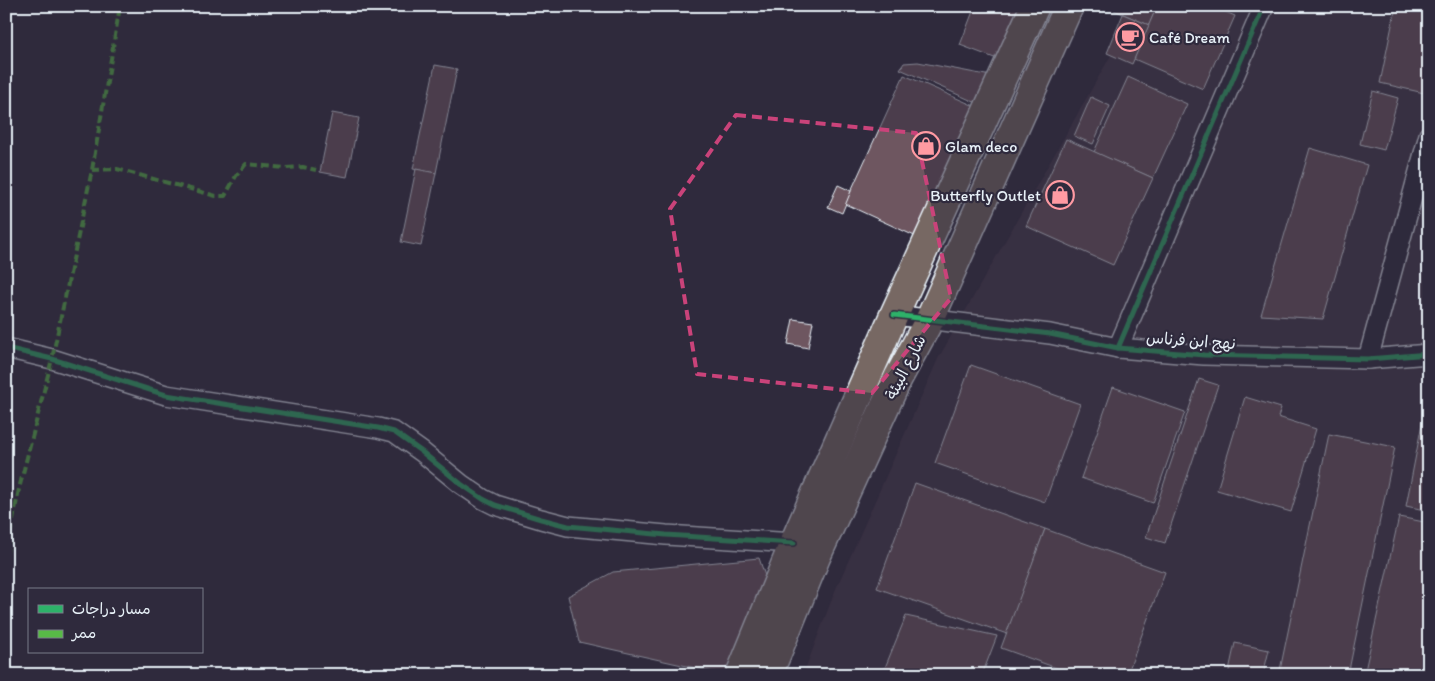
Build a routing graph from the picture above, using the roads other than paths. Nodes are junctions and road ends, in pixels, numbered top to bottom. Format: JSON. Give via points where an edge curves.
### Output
{"nodes":[{"id":1,"x":1035,"y":6,"type":"edge"},
{"id":2,"x":1069,"y":6,"type":"edge"},
{"id":3,"x":1264,"y":6,"type":"edge"},
{"id":4,"x":1429,"y":135,"type":"edge"},
{"id":5,"x":894,"y":315,"type":"junction"},
{"id":6,"x":930,"y":319,"type":"junction"},
{"id":7,"x":6,"y":348,"type":"edge"},
{"id":8,"x":1118,"y":348,"type":"junction"},
{"id":9,"x":1429,"y":354,"type":"edge"},
{"id":10,"x":1368,"y":359,"type":"junction"},
{"id":11,"x":794,"y":543,"type":"junction"},
{"id":12,"x":740,"y":675,"type":"edge"},
{"id":13,"x":768,"y":675,"type":"edge"}],
"edges":[{"from":1,"to":5,"type":"main road","name":"شارع البيئة"},
{"from":2,"to":6,"type":"main road","name":"شارع البيئة"},
{"from":3,"to":8,"type":"street"},
{"from":4,"to":10,"type":"street"},
{"from":5,"to":6,"type":"street","name":"نهج ابن فرناس"},
{"from":5,"to":11,"type":"main road","name":"شارع البيئة"},
{"from":6,"to":8,"type":"street","name":"نهج ابن فرناس","via":[[1050,334]]},
{"from":6,"to":13,"type":"main road","name":"شارع البيئة","via":[[898,378],[816,557]]},
{"from":7,"to":11,"type":"street","via":[[166,395],[394,432],[483,499],[568,526]]},
{"from":8,"to":10,"type":"street","name":"نهج ابن فرناس","via":[[1204,355]]},
{"from":9,"to":10,"type":"street","name":"نهج ابن فرناس"},
{"from":11,"to":12,"type":"main road","name":"شارع البيئة"}]}
